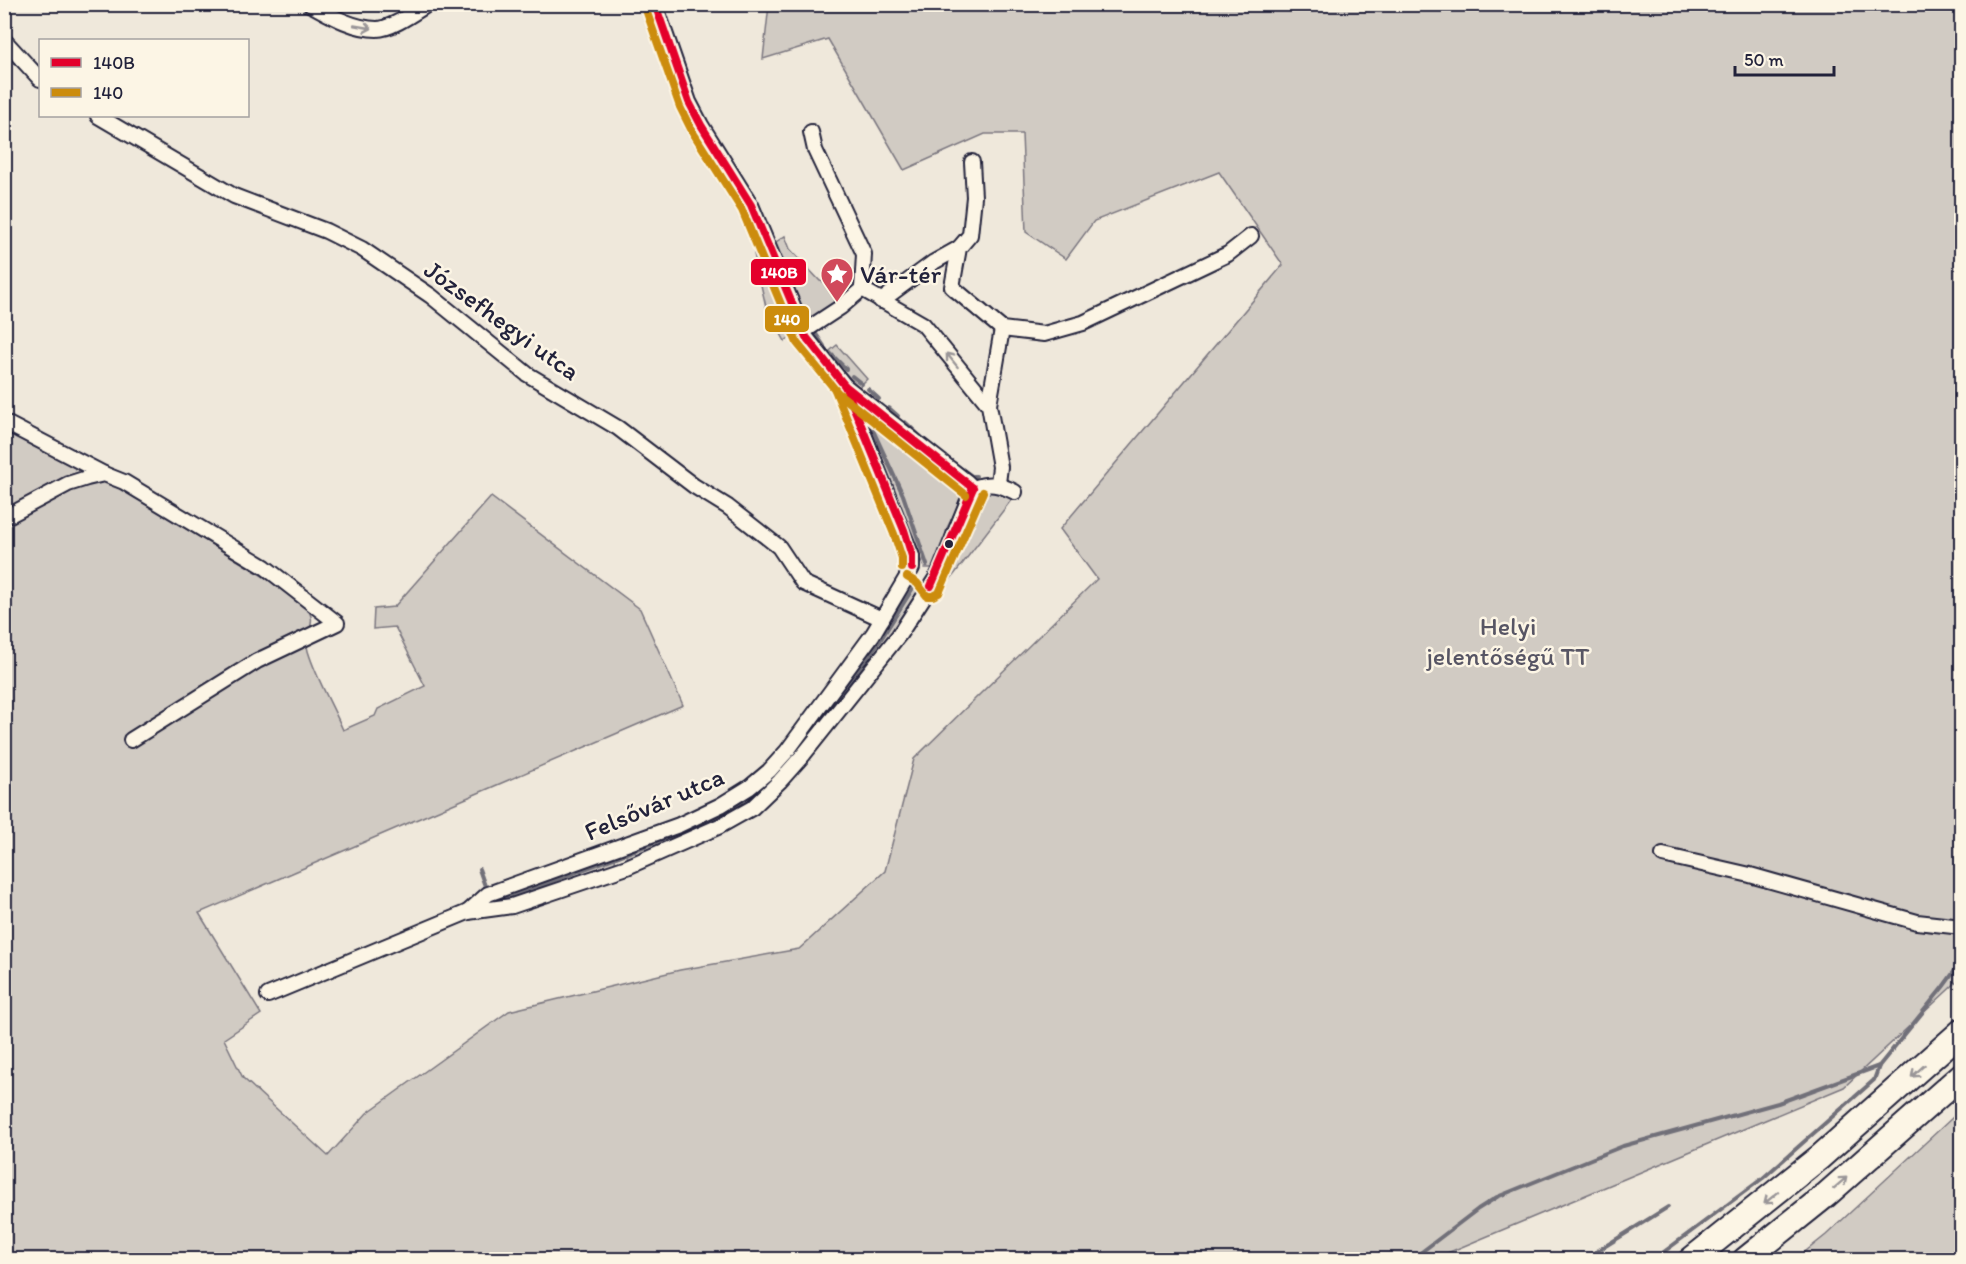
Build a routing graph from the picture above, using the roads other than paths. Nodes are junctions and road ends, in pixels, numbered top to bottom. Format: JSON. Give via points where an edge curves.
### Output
{"nodes":[{"id":1,"x":310,"y":4,"type":"edge"},
{"id":2,"x":428,"y":4,"type":"edge"},
{"id":3,"x":655,"y":4,"type":"edge"},
{"id":4,"x":4,"y":40,"type":"edge"},
{"id":5,"x":39,"y":78,"type":"edge"},
{"id":6,"x":100,"y":117,"type":"edge"},
{"id":7,"x":811,"y":132,"type":"dead end"},
{"id":8,"x":972,"y":162,"type":"dead end"},
{"id":9,"x":1251,"y":236,"type":"dead end"},
{"id":10,"x":959,"y":248,"type":"junction"},
{"id":11,"x":862,"y":289,"type":"junction"},
{"id":12,"x":880,"y":301,"type":"junction"},
{"id":13,"x":1002,"y":329,"type":"junction"},
{"id":14,"x":803,"y":332,"type":"junction"},
{"id":15,"x":845,"y":386,"type":"junction"},
{"id":16,"x":989,"y":405,"type":"junction"},
{"id":17,"x":4,"y":422,"type":"edge"},
{"id":18,"x":104,"y":474,"type":"junction"},
{"id":19,"x":998,"y":483,"type":"junction"},
{"id":20,"x":973,"y":488,"type":"junction"},
{"id":21,"x":1015,"y":492,"type":"dead end"},
{"id":22,"x":8,"y":516,"type":"dead end"},
{"id":23,"x":926,"y":576,"type":"junction"},
{"id":24,"x":882,"y":619,"type":"junction"},
{"id":25,"x":131,"y":740,"type":"dead end"},
{"id":26,"x":1663,"y":855,"type":"dead end"},
{"id":27,"x":468,"y":912,"type":"junction"},
{"id":28,"x":1962,"y":927,"type":"edge"},
{"id":29,"x":268,"y":995,"type":"dead end"},
{"id":30,"x":1962,"y":1031,"type":"edge"},
{"id":31,"x":1962,"y":1075,"type":"edge"},
{"id":32,"x":1691,"y":1260,"type":"edge"},
{"id":33,"x":1745,"y":1260,"type":"edge"}],
"edges":[{"from":1,"to":2,"type":"street","one_way":true,"via":[[354,25],[378,29]]},
{"from":3,"to":14,"type":"street","via":[[689,102],[751,205]]},
{"from":4,"to":5,"type":"street"},
{"from":6,"to":24,"type":"street","name":"Józsefhegyi utca","via":[[234,196],[362,249],[431,296],[527,374],[618,428],[728,507],[779,547],[803,583]]},
{"from":7,"to":11,"type":"street","via":[[815,150],[864,254]]},
{"from":8,"to":10,"type":"street","via":[[970,235]]},
{"from":9,"to":13,"type":"street","via":[[1228,254],[1083,323],[1044,334]]},
{"from":10,"to":12,"type":"street"},
{"from":10,"to":13,"type":"street","via":[[952,287]]},
{"from":11,"to":12,"type":"street"},
{"from":11,"to":14,"type":"street"},
{"from":16,"to":12,"type":"street","one_way":true,"via":[[923,324]]},
{"from":13,"to":16,"type":"street"},
{"from":14,"to":15,"type":"street"},
{"from":15,"to":20,"type":"street"},
{"from":15,"to":23,"type":"street","via":[[912,556]]},
{"from":16,"to":19,"type":"street","via":[[1000,467]]},
{"from":17,"to":18,"type":"street"},
{"from":18,"to":22,"type":"street","via":[[68,484]]},
{"from":18,"to":25,"type":"street","via":[[124,482],[265,567],[337,622],[257,662]]},
{"from":19,"to":20,"type":"street"},
{"from":19,"to":21,"type":"street"},
{"from":20,"to":23,"type":"street","name":"Felsővár utca"},
{"from":23,"to":24,"type":"street","name":"Felsővár utca"},
{"from":23,"to":27,"type":"street","name":"Felsővár utca","via":[[899,635],[845,706],[752,808],[627,867],[512,906]]},
{"from":24,"to":27,"type":"street","name":"Felsővár utca","via":[[787,751],[750,787],[678,825],[488,894]]},
{"from":26,"to":28,"type":"street","via":[[1917,922]]},
{"from":27,"to":29,"type":"street","name":"Felsővár utca"},
{"from":30,"to":32,"type":"highway","one_way":true,"via":[[1820,1157]]},
{"from":33,"to":31,"type":"highway","one_way":true,"via":[[1826,1195]]}]}
